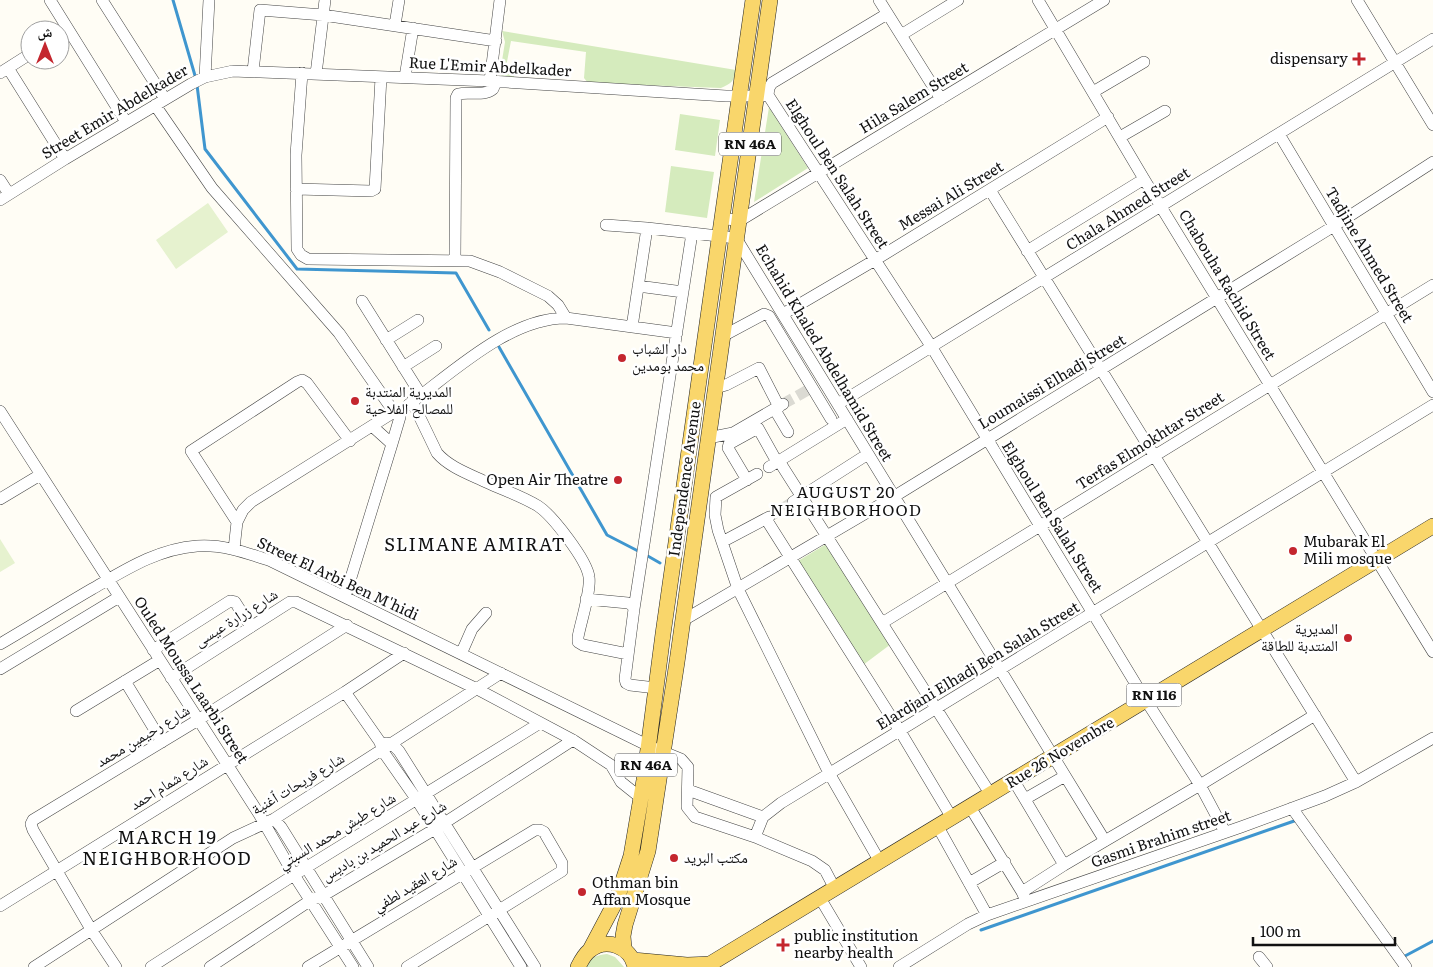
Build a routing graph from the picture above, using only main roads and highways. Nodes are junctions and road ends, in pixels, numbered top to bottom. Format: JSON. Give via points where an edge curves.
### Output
{"nodes":[{"id":1,"x":753,"y":0,"type":"edge"},
{"id":2,"x":770,"y":0,"type":"edge"},
{"id":3,"x":1433,"y":526,"type":"edge"},
{"id":4,"x":656,"y":749,"type":"junction"},
{"id":5,"x":590,"y":950,"type":"junction"},
{"id":6,"x":631,"y":958,"type":"edge"},
{"id":7,"x":709,"y":965,"type":"edge"},
{"id":8,"x":578,"y":967,"type":"edge"}],
"edges":[{"from":1,"to":4,"type":"main road","name":"Independence Avenue","number":"RN 46A","via":[[733,96],[721,236],[656,688]]},
{"from":2,"to":4,"type":"main road","name":"Independence Avenue","number":"RN 46A","via":[[762,96],[736,238],[715,388],[719,439]]},
{"from":3,"to":7,"type":"main road","name":"Rue 26 Novembre","number":"RN 116"},
{"from":4,"to":5,"type":"main road","name":"Independence Avenue","number":"RN 46A","via":[[641,798],[631,856],[617,899]]},
{"from":4,"to":6,"type":"main road","name":"Independence Avenue","number":"RN 46A","via":[[648,851],[623,936]]},
{"from":5,"to":6,"type":"main road","name":"Rue 26 Novembre","via":[[600,944],[611,944]]},
{"from":5,"to":8,"type":"main road","name":"Independence Avenue"},
{"from":6,"to":7,"type":"main road","name":"Rue 26 Novembre","number":"RN 116"}]}
